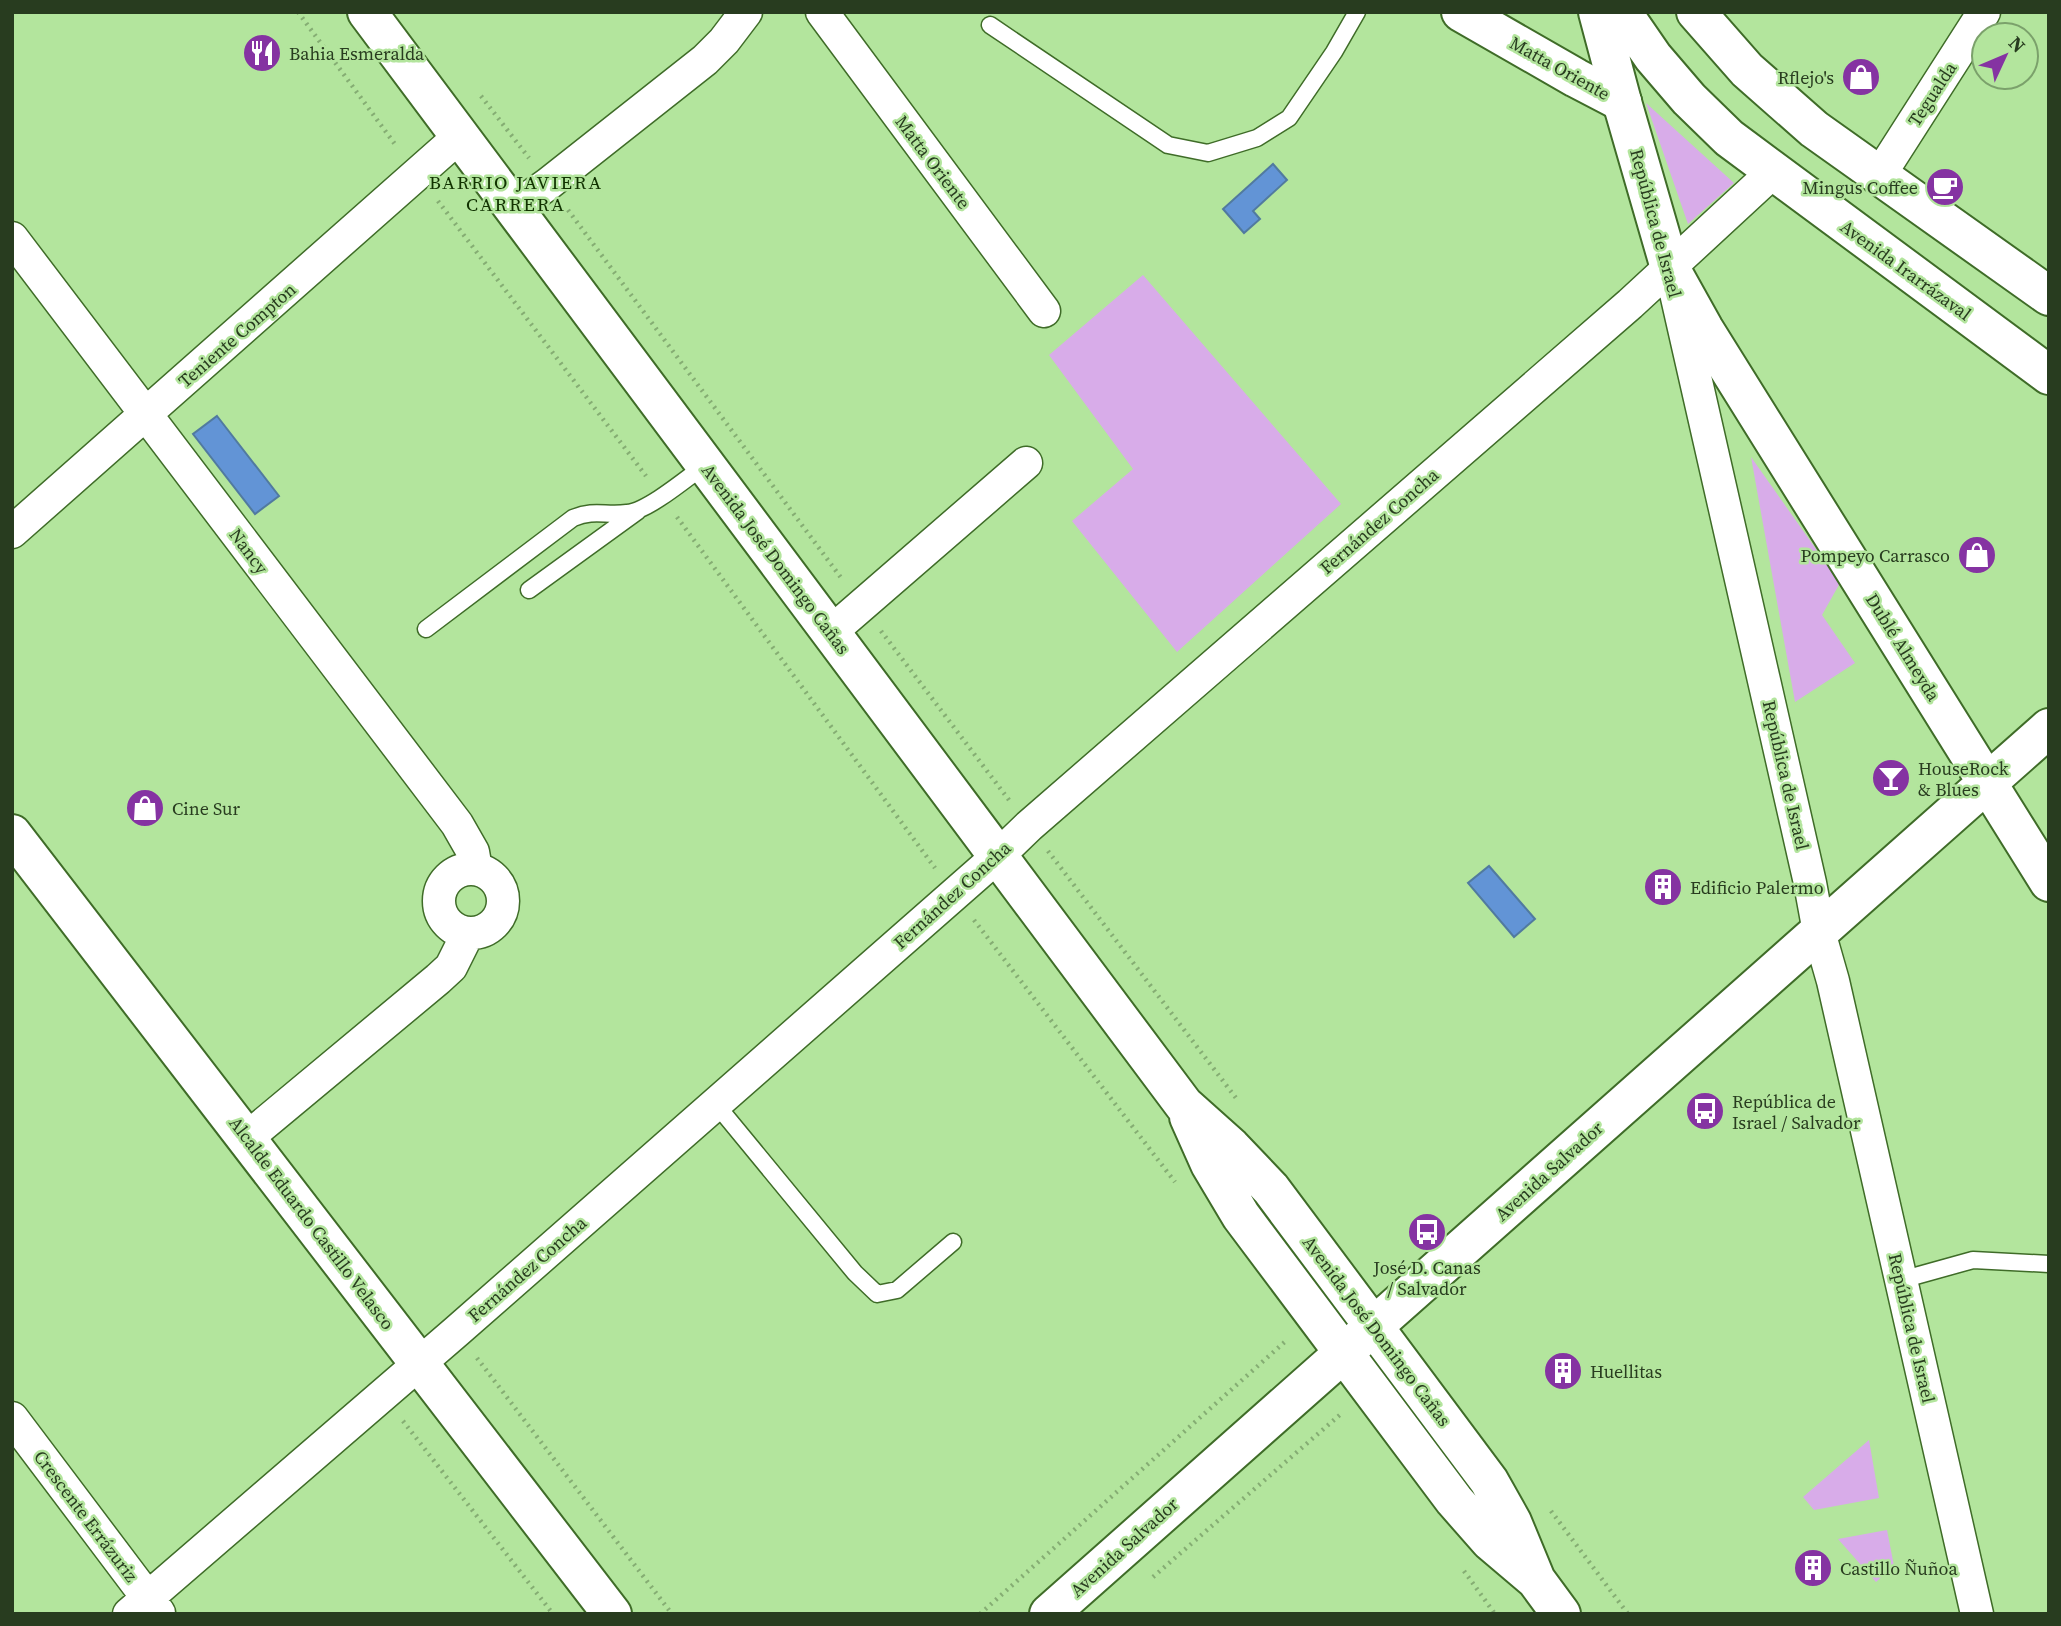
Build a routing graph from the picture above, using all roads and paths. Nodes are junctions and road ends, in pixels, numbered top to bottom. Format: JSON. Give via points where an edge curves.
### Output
{"nodes":[{"id":1,"x":298,"y":12,"type":"edge"},
{"id":2,"x":367,"y":12,"type":"edge"},
{"id":3,"x":746,"y":12,"type":"edge"},
{"id":4,"x":822,"y":12,"type":"edge"},
{"id":5,"x":1357,"y":12,"type":"edge"},
{"id":6,"x":1461,"y":12,"type":"edge"},
{"id":7,"x":1598,"y":12,"type":"edge"},
{"id":8,"x":1622,"y":12,"type":"edge"},
{"id":9,"x":1696,"y":12,"type":"edge"},
{"id":10,"x":1984,"y":12,"type":"edge"},
{"id":11,"x":990,"y":25,"type":"dead end"},
{"id":12,"x":1622,"y":102,"type":"junction"},
{"id":13,"x":460,"y":136,"type":"junction"},
{"id":14,"x":1773,"y":172,"type":"junction"},
{"id":15,"x":418,"y":175,"type":"junction"},
{"id":16,"x":1880,"y":176,"type":"junction"},
{"id":17,"x":513,"y":209,"type":"junction"},
{"id":18,"x":12,"y":238,"type":"edge"},
{"id":19,"x":1670,"y":268,"type":"junction"},
{"id":20,"x":2049,"y":296,"type":"edge"},
{"id":21,"x":1044,"y":311,"type":"dead end"},
{"id":22,"x":2049,"y":375,"type":"edge"},
{"id":23,"x":146,"y":415,"type":"junction"},
{"id":24,"x":1026,"y":463,"type":"dead end"},
{"id":25,"x":705,"y":465,"type":"junction"},
{"id":26,"x":661,"y":496,"type":"junction"},
{"id":27,"x":643,"y":508,"type":"junction"},
{"id":28,"x":12,"y":532,"type":"edge"},
{"id":29,"x":529,"y":590,"type":"dead end"},
{"id":30,"x":426,"y":629,"type":"dead end"},
{"id":31,"x":831,"y":632,"type":"junction"},
{"id":32,"x":2049,"y":728,"type":"edge"},
{"id":33,"x":1987,"y":783,"type":"junction"},
{"id":34,"x":12,"y":834,"type":"edge"},
{"id":35,"x":998,"y":856,"type":"junction"},
{"id":36,"x":476,"y":869,"type":"junction"},
{"id":37,"x":2049,"y":882,"type":"edge"},
{"id":38,"x":954,"y":894,"type":"junction"},
{"id":39,"x":1819,"y":932,"type":"junction"},
{"id":40,"x":468,"y":933,"type":"junction"},
{"id":41,"x":715,"y":1103,"type":"junction"},
{"id":42,"x":1184,"y":1105,"type":"junction"},
{"id":43,"x":247,"y":1138,"type":"junction"},
{"id":44,"x":1182,"y":1192,"type":"dead end"},
{"id":45,"x":953,"y":1242,"type":"dead end"},
{"id":46,"x":2049,"y":1264,"type":"edge"},
{"id":47,"x":1901,"y":1280,"type":"junction"},
{"id":48,"x":1374,"y":1326,"type":"junction"},
{"id":49,"x":457,"y":1331,"type":"junction"},
{"id":50,"x":1292,"y":1335,"type":"dead end"},
{"id":51,"x":1345,"y":1352,"type":"junction"},
{"id":52,"x":419,"y":1364,"type":"junction"},
{"id":53,"x":1371,"y":1388,"type":"junction"},
{"id":54,"x":382,"y":1395,"type":"junction"},
{"id":55,"x":12,"y":1418,"type":"edge"},
{"id":56,"x":1151,"y":1578,"type":"dead end"},
{"id":57,"x":1536,"y":1580,"type":"junction"},
{"id":58,"x":145,"y":1608,"type":"edge"},
{"id":59,"x":553,"y":1614,"type":"edge"},
{"id":60,"x":612,"y":1614,"type":"edge"},
{"id":61,"x":672,"y":1614,"type":"edge"},
{"id":62,"x":980,"y":1614,"type":"edge"},
{"id":63,"x":1049,"y":1614,"type":"edge"},
{"id":64,"x":1561,"y":1614,"type":"edge"},
{"id":65,"x":1977,"y":1614,"type":"edge"}],
"edges":[{"from":1,"to":15,"type":"path"},
{"from":2,"to":13,"type":"main road","name":"Avenida José Domingo Cañas"},
{"from":3,"to":17,"type":"street","via":[[695,68]]},
{"from":4,"to":21,"type":"street","name":"Matta Oriente"},
{"from":5,"to":11,"type":"lane","via":[[1290,118],[1258,138],[1208,153],[1168,145]]},
{"from":6,"to":12,"type":"main road","name":"Matta Oriente"},
{"from":7,"to":12,"type":"main road","name":"República de Israel"},
{"from":8,"to":14,"type":"main road","name":"Avenida Irarrázaval","via":[[1689,99]]},
{"from":9,"to":16,"type":"main road","via":[[1778,98]]},
{"from":10,"to":16,"type":"street","name":"Tegualda"},
{"from":12,"to":19,"type":"main road","name":"República de Israel"},
{"from":13,"to":15,"type":"street","name":"Teniente Compton"},
{"from":13,"to":17,"type":"main road","name":"Avenida José Domingo Cañas"},
{"from":14,"to":19,"type":"street","name":"Fernández Concha"},
{"from":14,"to":22,"type":"main road","name":"Avenida Irarrázaval"},
{"from":15,"to":23,"type":"street","name":"Teniente Compton"},
{"from":15,"to":26,"type":"path"},
{"from":16,"to":20,"type":"main road"},
{"from":17,"to":25,"type":"main road","name":"Avenida José Domingo Cañas"},
{"from":18,"to":23,"type":"street","name":"Nancy"},
{"from":19,"to":33,"type":"main road","name":"Dublé Almeyda","via":[[1704,330]]},
{"from":19,"to":35,"type":"street","name":"Fernández Concha"},
{"from":19,"to":39,"type":"street","name":"República de Israel"},
{"from":23,"to":28,"type":"street","name":"Teniente Compton"},
{"from":23,"to":36,"type":"street","name":"Nancy","via":[[457,824],[473,852]]},
{"from":24,"to":31,"type":"street"},
{"from":25,"to":26,"type":"lane"},
{"from":25,"to":31,"type":"main road","name":"Avenida José Domingo Cañas"},
{"from":26,"to":27,"type":"lane"},
{"from":26,"to":38,"type":"path"},
{"from":27,"to":29,"type":"lane"},
{"from":27,"to":30,"type":"lane","via":[[573,518]]},
{"from":31,"to":35,"type":"main road","name":"Avenida José Domingo Cañas"},
{"from":32,"to":33,"type":"main road","name":"Avenida Salvador"},
{"from":33,"to":37,"type":"main road","name":"Dublé Almeyda"},
{"from":33,"to":39,"type":"main road","name":"Avenida Salvador"},
{"from":34,"to":43,"type":"main road","name":"Alcalde Eduardo Castillo Velasco"},
{"from":35,"to":38,"type":"street","name":"Fernández Concha"},
{"from":35,"to":42,"type":"main road","name":"Avenida José Domingo Cañas"},
{"from":36,"to":40,"type":"street","via":[[494,878],[504,906],[487,930]]},
{"from":36,"to":40,"type":"street","via":[[454,874],[441,891],[439,903],[447,923]]},
{"from":38,"to":41,"type":"street","name":"Fernández Concha"},
{"from":38,"to":44,"type":"path"},
{"from":39,"to":47,"type":"street","name":"República de Israel"},
{"from":39,"to":48,"type":"main road","name":"Avenida Salvador"},
{"from":40,"to":43,"type":"street","via":[[458,955],[438,979]]},
{"from":41,"to":45,"type":"lane","via":[[877,1294],[897,1290]]},
{"from":41,"to":49,"type":"street","name":"Fernández Concha"},
{"from":42,"to":48,"type":"main road","name":"Avenida José Domingo Cañas","via":[[1271,1189]]},
{"from":42,"to":51,"type":"main road","name":"Avenida José Domingo Cañas","via":[[1210,1164],[1241,1216]]},
{"from":43,"to":52,"type":"main road","name":"Alcalde Eduardo Castillo Velasco"},
{"from":46,"to":47,"type":"lane","via":[[1973,1260]]},
{"from":47,"to":65,"type":"street","name":"República de Israel"},
{"from":48,"to":51,"type":"main road","name":"Avenida Salvador"},
{"from":48,"to":57,"type":"main road","name":"Avenida José Domingo Cañas","via":[[1489,1481]]},
{"from":49,"to":52,"type":"street","name":"Fernández Concha"},
{"from":49,"to":61,"type":"path"},
{"from":50,"to":62,"type":"path"},
{"from":51,"to":53,"type":"main road","name":"Avenida José Domingo Cañas"},
{"from":51,"to":63,"type":"main road","name":"Avenida Salvador"},
{"from":52,"to":54,"type":"street","name":"Fernández Concha"},
{"from":52,"to":60,"type":"main road","name":"Alcalde Eduardo Castillo Velasco"},
{"from":53,"to":56,"type":"path"},
{"from":53,"to":57,"type":"main road","name":"Avenida José Domingo Cañas","via":[[1454,1500],[1490,1541]]},
{"from":54,"to":58,"type":"street","name":"Fernández Concha"},
{"from":54,"to":59,"type":"path"},
{"from":55,"to":58,"type":"street","name":"Crescente Errázuriz"},
{"from":57,"to":64,"type":"main road","name":"Avenida José Domingo Cañas"}]}
